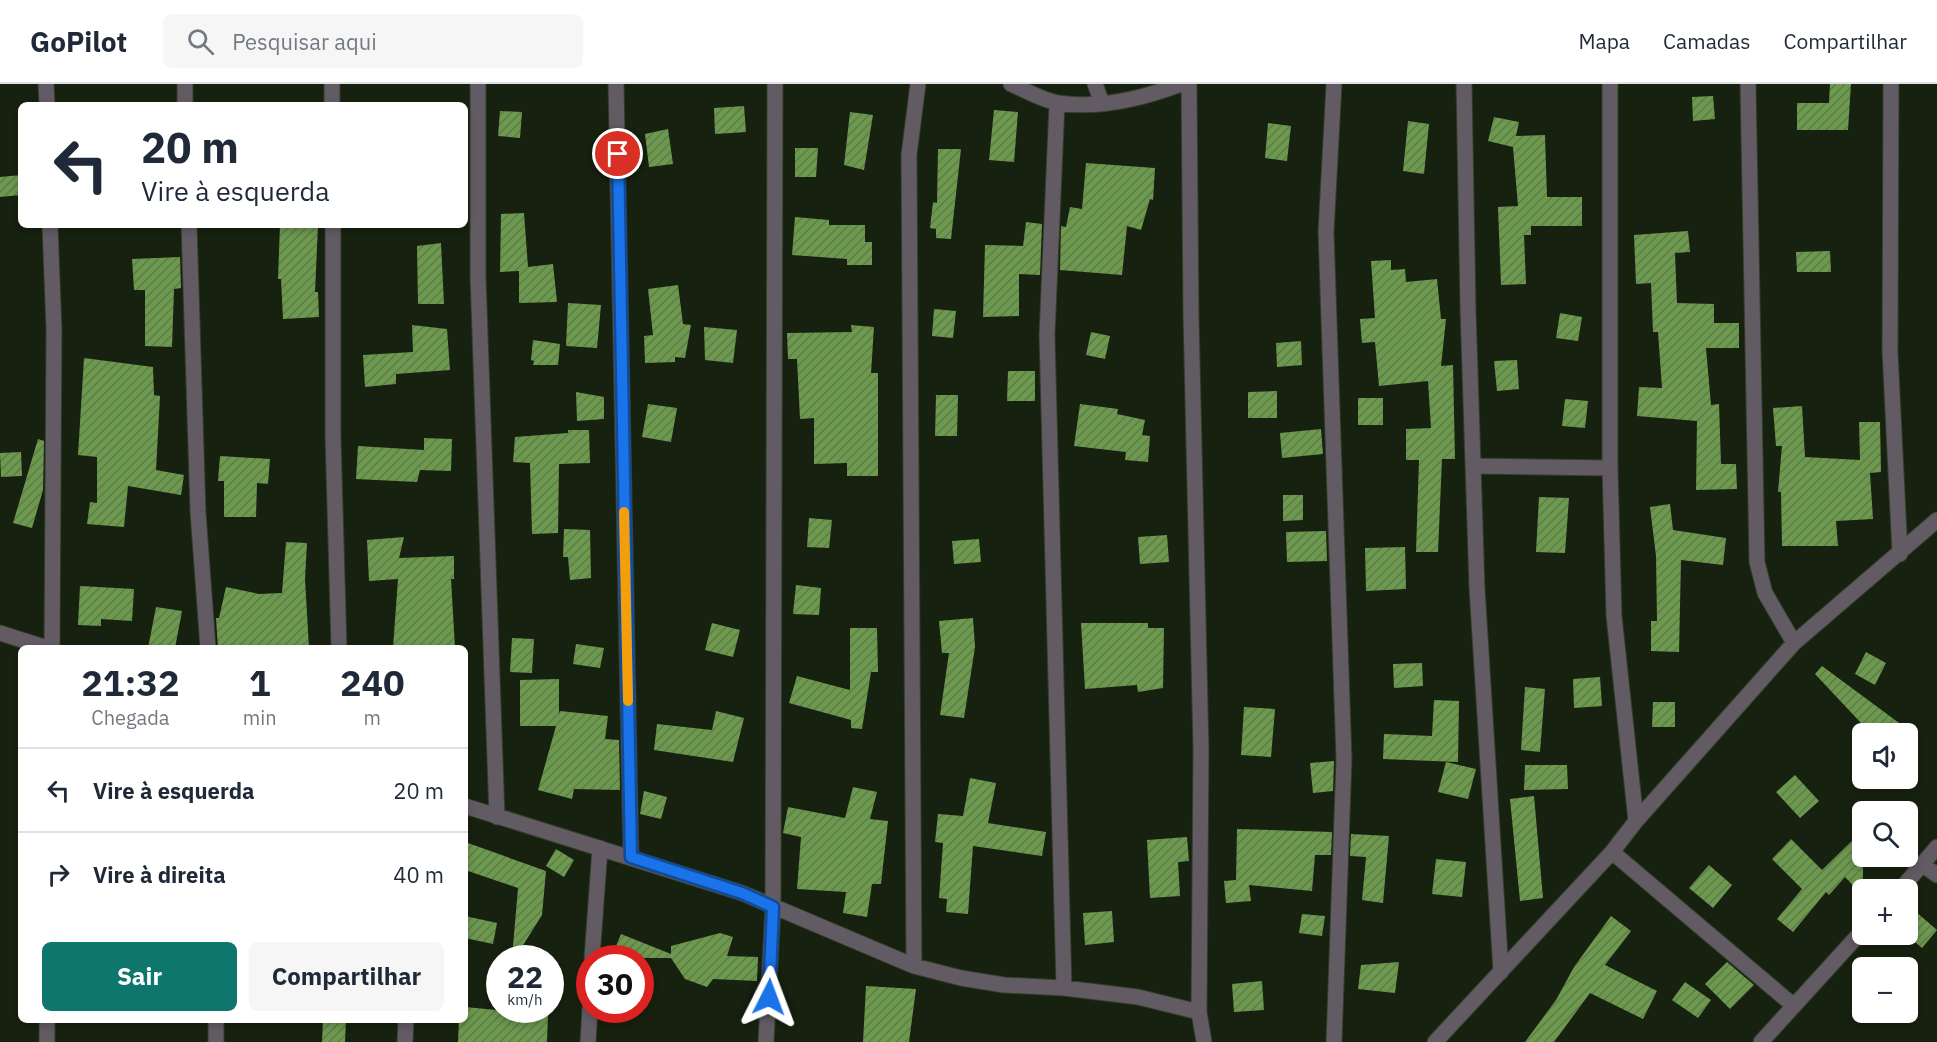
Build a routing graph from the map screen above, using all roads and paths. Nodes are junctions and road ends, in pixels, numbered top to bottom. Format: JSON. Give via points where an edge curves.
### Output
{"nodes":[{"id":1,"x":46,"y":84,"type":"edge"},
{"id":2,"x":184,"y":84,"type":"edge"},
{"id":3,"x":332,"y":84,"type":"edge"},
{"id":4,"x":478,"y":84,"type":"edge"},
{"id":5,"x":616,"y":84,"type":"edge"},
{"id":6,"x":776,"y":84,"type":"edge"},
{"id":7,"x":918,"y":84,"type":"edge"},
{"id":8,"x":1011,"y":84,"type":"edge"},
{"id":9,"x":1095,"y":84,"type":"edge"},
{"id":10,"x":1181,"y":84,"type":"edge"},
{"id":11,"x":1189,"y":84,"type":"edge"},
{"id":12,"x":1334,"y":84,"type":"edge"},
{"id":13,"x":1464,"y":84,"type":"edge"},
{"id":14,"x":1610,"y":84,"type":"edge"},
{"id":15,"x":1748,"y":84,"type":"edge"},
{"id":16,"x":1891,"y":84,"type":"edge"},
{"id":17,"x":47,"y":102,"type":"edge"},
{"id":18,"x":185,"y":102,"type":"edge"},
{"id":19,"x":332,"y":102,"type":"edge"},
{"id":20,"x":1057,"y":103,"type":"junction"},
{"id":21,"x":1102,"y":103,"type":"junction"},
{"id":22,"x":50,"y":228,"type":"edge"},
{"id":23,"x":189,"y":228,"type":"edge"},
{"id":24,"x":333,"y":228,"type":"edge"},
{"id":25,"x":1473,"y":466,"type":"junction"},
{"id":26,"x":1610,"y":468,"type":"junction"},
{"id":27,"x":1937,"y":520,"type":"edge"},
{"id":28,"x":1900,"y":554,"type":"junction"},
{"id":29,"x":0,"y":633,"type":"edge"},
{"id":30,"x":1794,"y":643,"type":"junction"},
{"id":31,"x":38,"y":645,"type":"edge"},
{"id":32,"x":52,"y":645,"type":"edge"},
{"id":33,"x":208,"y":645,"type":"edge"},
{"id":34,"x":339,"y":645,"type":"edge"},
{"id":35,"x":468,"y":807,"type":"edge"},
{"id":36,"x":497,"y":817,"type":"junction"},
{"id":37,"x":1636,"y":821,"type":"junction"},
{"id":38,"x":1937,"y":847,"type":"edge"},
{"id":39,"x":600,"y":848,"type":"junction"},
{"id":40,"x":1612,"y":852,"type":"junction"},
{"id":41,"x":631,"y":857,"type":"junction"},
{"id":42,"x":1923,"y":864,"type":"junction"},
{"id":43,"x":1937,"y":875,"type":"edge"},
{"id":44,"x":1910,"y":879,"type":"edge"},
{"id":45,"x":773,"y":907,"type":"junction"},
{"id":46,"x":1852,"y":942,"type":"edge"},
{"id":47,"x":593,"y":945,"type":"edge"},
{"id":48,"x":914,"y":966,"type":"junction"},
{"id":49,"x":1501,"y":972,"type":"junction"},
{"id":50,"x":1064,"y":988,"type":"junction"},
{"id":51,"x":1794,"y":1006,"type":"junction"},
{"id":52,"x":1199,"y":1012,"type":"junction"},
{"id":53,"x":47,"y":1023,"type":"edge"},
{"id":54,"x":216,"y":1023,"type":"edge"},
{"id":55,"x":406,"y":1023,"type":"edge"},
{"id":56,"x":589,"y":1023,"type":"edge"},
{"id":57,"x":1769,"y":1039,"type":"edge"},
{"id":58,"x":47,"y":1042,"type":"edge"},
{"id":59,"x":216,"y":1042,"type":"edge"},
{"id":60,"x":405,"y":1042,"type":"edge"},
{"id":61,"x":588,"y":1042,"type":"edge"},
{"id":62,"x":766,"y":1042,"type":"edge"},
{"id":63,"x":1204,"y":1042,"type":"edge"},
{"id":64,"x":1334,"y":1042,"type":"edge"},
{"id":65,"x":1435,"y":1042,"type":"edge"}],
"edges":[{"from":1,"to":17,"type":"street"},
{"from":2,"to":18,"type":"street"},
{"from":3,"to":19,"type":"street"},
{"from":4,"to":36,"type":"street","via":[[478,277]]},
{"from":5,"to":41,"type":"street"},
{"from":6,"to":45,"type":"street"},
{"from":7,"to":48,"type":"street","via":[[909,155]]},
{"from":8,"to":20,"type":"street"},
{"from":9,"to":21,"type":"street"},
{"from":10,"to":21,"type":"street","via":[[1158,93]]},
{"from":11,"to":52,"type":"street","via":[[1201,749]]},
{"from":12,"to":64,"type":"street","via":[[1326,232],[1344,759]]},
{"from":13,"to":25,"type":"street"},
{"from":14,"to":26,"type":"street"},
{"from":15,"to":30,"type":"street","via":[[1757,562],[1765,592]]},
{"from":16,"to":28,"type":"street","via":[[1890,351]]},
{"from":20,"to":21,"type":"street"},
{"from":20,"to":50,"type":"street","via":[[1047,335]]},
{"from":22,"to":32,"type":"street","via":[[54,330]]},
{"from":23,"to":33,"type":"street","via":[[198,512]]},
{"from":24,"to":34,"type":"street"},
{"from":25,"to":26,"type":"street"},
{"from":25,"to":49,"type":"street"},
{"from":26,"to":37,"type":"street","via":[[1614,616]]},
{"from":27,"to":28,"type":"street"},
{"from":28,"to":30,"type":"street"},
{"from":29,"to":31,"type":"street"},
{"from":30,"to":37,"type":"street"},
{"from":35,"to":36,"type":"street"},
{"from":36,"to":39,"type":"street"},
{"from":37,"to":40,"type":"street"},
{"from":38,"to":42,"type":"street"},
{"from":39,"to":41,"type":"street"},
{"from":39,"to":47,"type":"street"},
{"from":40,"to":49,"type":"street"},
{"from":40,"to":51,"type":"street"},
{"from":41,"to":45,"type":"street"},
{"from":42,"to":43,"type":"street"},
{"from":42,"to":44,"type":"street"},
{"from":45,"to":48,"type":"street"},
{"from":45,"to":62,"type":"street"},
{"from":46,"to":51,"type":"street"},
{"from":48,"to":50,"type":"street","via":[[1004,985]]},
{"from":49,"to":65,"type":"street"},
{"from":50,"to":52,"type":"street","via":[[1138,997]]},
{"from":51,"to":57,"type":"street"},
{"from":52,"to":63,"type":"street"},
{"from":53,"to":58,"type":"street"},
{"from":54,"to":59,"type":"street"},
{"from":55,"to":60,"type":"street"},
{"from":56,"to":61,"type":"street"}]}
